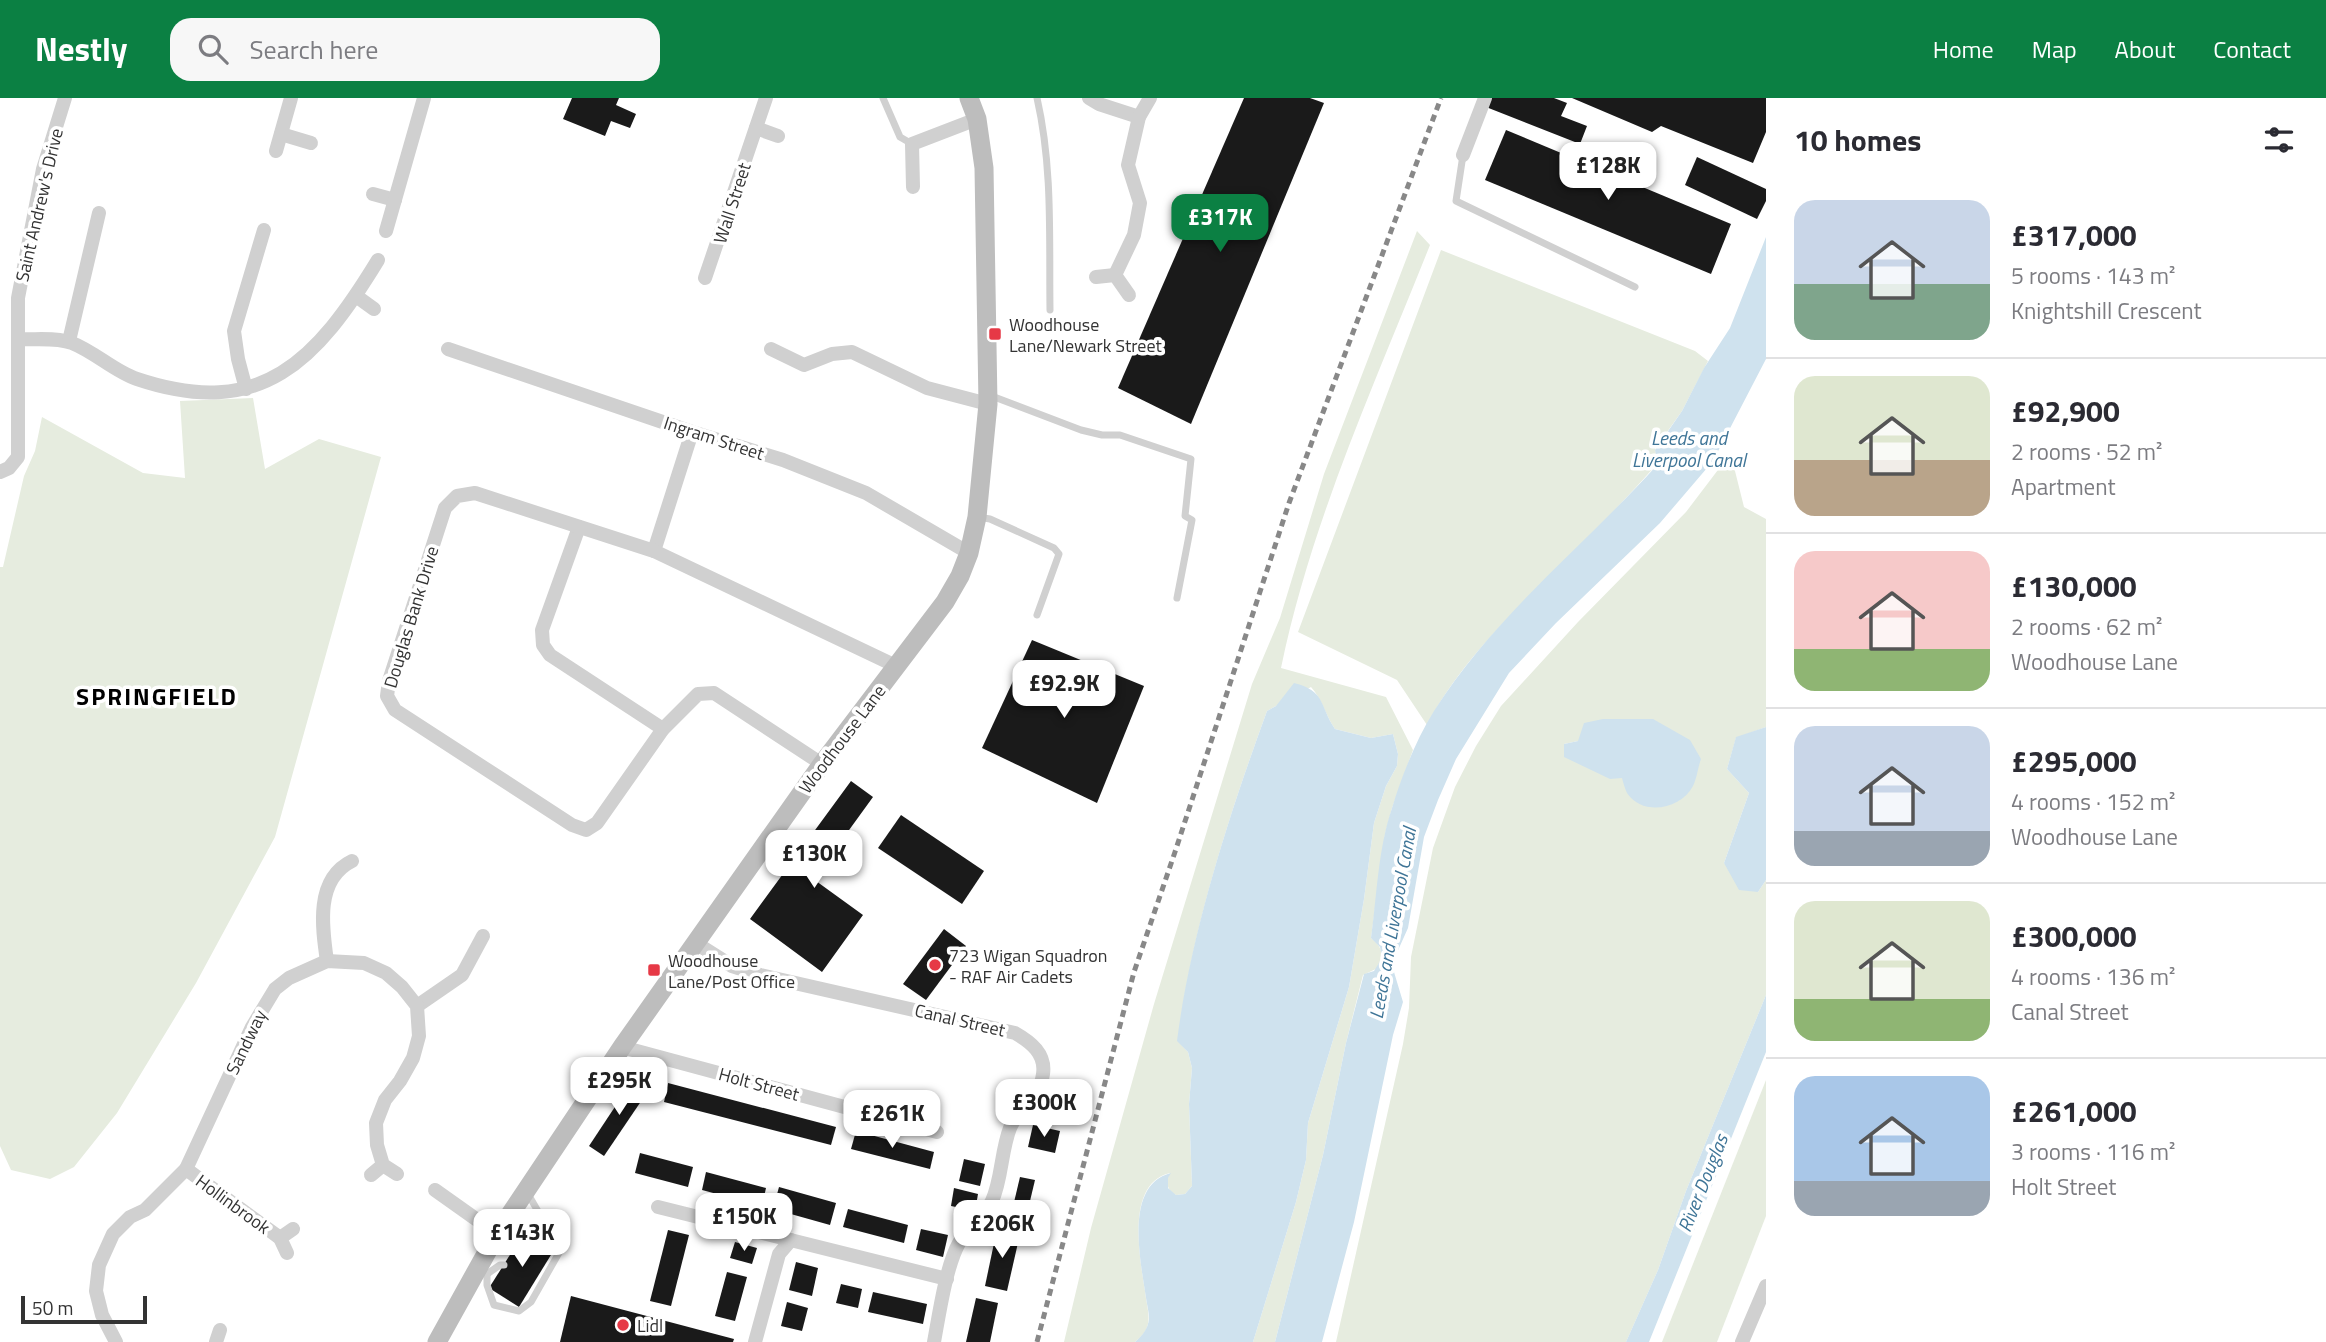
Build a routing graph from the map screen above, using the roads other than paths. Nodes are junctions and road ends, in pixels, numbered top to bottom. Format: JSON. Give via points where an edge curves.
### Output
{"nodes":[{"id":1,"x":65,"y":98,"type":"edge"},
{"id":2,"x":291,"y":98,"type":"edge"},
{"id":3,"x":424,"y":98,"type":"edge"},
{"id":4,"x":766,"y":98,"type":"edge"},
{"id":5,"x":883,"y":98,"type":"edge"},
{"id":6,"x":969,"y":98,"type":"edge"},
{"id":7,"x":1038,"y":98,"type":"edge"},
{"id":8,"x":1089,"y":98,"type":"edge"},
{"id":9,"x":1150,"y":98,"type":"edge"},
{"id":10,"x":1485,"y":98,"type":"edge"},
{"id":11,"x":1139,"y":117,"type":"junction"},
{"id":12,"x":977,"y":119,"type":"junction"},
{"id":13,"x":756,"y":128,"type":"junction"},
{"id":14,"x":281,"y":134,"type":"junction"},
{"id":15,"x":778,"y":136,"type":"dead end"},
{"id":16,"x":311,"y":143,"type":"dead end"},
{"id":17,"x":912,"y":144,"type":"junction"},
{"id":18,"x":276,"y":151,"type":"dead end"},
{"id":19,"x":1463,"y":155,"type":"joint"},
{"id":20,"x":913,"y":187,"type":"dead end"},
{"id":21,"x":373,"y":194,"type":"dead end"},
{"id":22,"x":395,"y":200,"type":"junction"},
{"id":23,"x":99,"y":213,"type":"dead end"},
{"id":24,"x":264,"y":230,"type":"dead end"},
{"id":25,"x":386,"y":231,"type":"dead end"},
{"id":26,"x":378,"y":260,"type":"dead end"},
{"id":27,"x":1115,"y":275,"type":"junction"},
{"id":28,"x":1096,"y":277,"type":"dead end"},
{"id":29,"x":705,"y":278,"type":"dead end"},
{"id":30,"x":1635,"y":287,"type":"dead end"},
{"id":31,"x":1129,"y":295,"type":"dead end"},
{"id":32,"x":356,"y":296,"type":"junction"},
{"id":33,"x":374,"y":309,"type":"dead end"},
{"id":34,"x":1049,"y":310,"type":"dead end"},
{"id":35,"x":19,"y":339,"type":"junction"},
{"id":36,"x":69,"y":341,"type":"junction"},
{"id":37,"x":448,"y":349,"type":"dead end"},
{"id":38,"x":771,"y":349,"type":"dead end"},
{"id":39,"x":246,"y":389,"type":"junction"},
{"id":40,"x":988,"y":399,"type":"junction"},
{"id":41,"x":692,"y":432,"type":"junction"},
{"id":42,"x":0,"y":471,"type":"edge"},
{"id":43,"x":978,"y":517,"type":"junction"},
{"id":44,"x":579,"y":527,"type":"junction"},
{"id":45,"x":654,"y":551,"type":"junction"},
{"id":46,"x":969,"y":553,"type":"junction"},
{"id":47,"x":1177,"y":598,"type":"dead end"},
{"id":48,"x":1037,"y":615,"type":"dead end"},
{"id":49,"x":896,"y":667,"type":"junction"},
{"id":50,"x":663,"y":729,"type":"junction"},
{"id":51,"x":822,"y":764,"type":"junction"},
{"id":52,"x":340,"y":863,"type":"dead end"},
{"id":53,"x":483,"y":936,"type":"dead end"},
{"id":54,"x":694,"y":942,"type":"junction"},
{"id":55,"x":327,"y":961,"type":"junction"},
{"id":56,"x":416,"y":1006,"type":"junction"},
{"id":57,"x":622,"y":1046,"type":"junction"},
{"id":58,"x":937,"y":1132,"type":"dead end"},
{"id":59,"x":383,"y":1165,"type":"junction"},
{"id":60,"x":186,"y":1170,"type":"junction"},
{"id":61,"x":397,"y":1174,"type":"dead end"},
{"id":62,"x":371,"y":1175,"type":"dead end"},
{"id":63,"x":435,"y":1190,"type":"dead end"},
{"id":64,"x":526,"y":1190,"type":"junction"},
{"id":65,"x":658,"y":1207,"type":"dead end"},
{"id":66,"x":543,"y":1220,"type":"junction"},
{"id":67,"x":293,"y":1228,"type":"dead end"},
{"id":68,"x":497,"y":1234,"type":"junction"},
{"id":69,"x":280,"y":1238,"type":"junction"},
{"id":70,"x":535,"y":1238,"type":"dead end"},
{"id":71,"x":791,"y":1240,"type":"junction"},
{"id":72,"x":287,"y":1253,"type":"dead end"},
{"id":73,"x":504,"y":1265,"type":"dead end"},
{"id":74,"x":482,"y":1272,"type":"junction"},
{"id":75,"x":947,"y":1279,"type":"junction"},
{"id":76,"x":1766,"y":1286,"type":"edge"},
{"id":77,"x":116,"y":1342,"type":"edge"},
{"id":78,"x":437,"y":1342,"type":"edge"},
{"id":79,"x":755,"y":1342,"type":"edge"},
{"id":80,"x":934,"y":1342,"type":"edge"},
{"id":81,"x":1742,"y":1342,"type":"edge"}],
"edges":[{"from":1,"to":35,"type":"street","name":"Saint Andrew's Drive","via":[[43,169],[25,254],[18,298]]},
{"from":2,"to":14,"type":"street"},
{"from":3,"to":22,"type":"street"},
{"from":4,"to":13,"type":"street","name":"Wall Street"},
{"from":5,"to":17,"type":"lane","via":[[900,137]]},
{"from":6,"to":12,"type":"main road","name":"Woodhouse Lane"},
{"from":7,"to":34,"type":"lane","via":[[1049,182]]},
{"from":8,"to":11,"type":"street"},
{"from":9,"to":11,"type":"street"},
{"from":10,"to":19,"type":"street"},
{"from":11,"to":27,"type":"street","via":[[1128,164],[1140,203],[1134,235]]},
{"from":12,"to":17,"type":"street"},
{"from":12,"to":40,"type":"main road","name":"Woodhouse Lane","via":[[984,168]]},
{"from":13,"to":15,"type":"street"},
{"from":13,"to":29,"type":"street","name":"Wall Street"},
{"from":14,"to":16,"type":"street"},
{"from":14,"to":18,"type":"street"},
{"from":17,"to":20,"type":"street"},
{"from":19,"to":30,"type":"lane","via":[[1456,201]]},
{"from":21,"to":22,"type":"street"},
{"from":22,"to":25,"type":"street"},
{"from":23,"to":36,"type":"street"},
{"from":24,"to":39,"type":"street","via":[[250,251],[234,331]]},
{"from":26,"to":32,"type":"street"},
{"from":27,"to":28,"type":"street"},
{"from":27,"to":31,"type":"street"},
{"from":32,"to":33,"type":"street"},
{"from":32,"to":39,"type":"street","via":[[304,357]]},
{"from":35,"to":36,"type":"street"},
{"from":35,"to":42,"type":"street","name":"Saint Andrew's Drive","via":[[18,457]]},
{"from":36,"to":39,"type":"street","via":[[147,382],[219,394]]},
{"from":37,"to":41,"type":"street","name":"Ingram Street"},
{"from":38,"to":40,"type":"street","via":[[804,365],[852,352],[926,388]]},
{"from":40,"to":43,"type":"main road","name":"Woodhouse Lane"},
{"from":40,"to":47,"type":"lane","via":[[1191,459],[1185,516],[1192,520]]},
{"from":41,"to":45,"type":"street"},
{"from":41,"to":46,"type":"street","name":"Ingram Street","via":[[783,460],[866,493]]},
{"from":43,"to":46,"type":"main road","name":"Woodhouse Lane"},
{"from":43,"to":48,"type":"lane","via":[[1059,554]]},
{"from":44,"to":45,"type":"street","name":"Douglas Bank Drive"},
{"from":44,"to":50,"type":"street","via":[[541,630],[543,645],[550,655]]},
{"from":44,"to":50,"type":"street","name":"Douglas Bank Drive","via":[[475,493],[457,496],[445,508],[387,696],[395,710],[586,830],[597,823]]},
{"from":45,"to":49,"type":"street","name":"Douglas Bank Drive"},
{"from":46,"to":49,"type":"main road","name":"Woodhouse Lane","via":[[945,602]]},
{"from":49,"to":51,"type":"main road","name":"Woodhouse Lane"},
{"from":50,"to":51,"type":"street","name":"Douglas Bank Drive","via":[[698,694],[714,693]]},
{"from":51,"to":54,"type":"main road","name":"Woodhouse Lane"},
{"from":52,"to":55,"type":"street","via":[[322,915]]},
{"from":53,"to":56,"type":"street","via":[[462,975]]},
{"from":54,"to":57,"type":"main road","name":"Woodhouse Lane"},
{"from":54,"to":75,"type":"street","name":"Canal Street","via":[[732,966],[1015,1033],[1031,1042],[1044,1072],[1038,1092],[1010,1127],[993,1199],[959,1244]]},
{"from":55,"to":56,"type":"street","name":"Sandway","via":[[364,963],[386,973]]},
{"from":55,"to":60,"type":"street","name":"Sandway","via":[[289,978],[263,1005]]},
{"from":56,"to":59,"type":"street","via":[[418,1036],[413,1058],[385,1100],[376,1123]]},
{"from":57,"to":58,"type":"street","name":"Holt Street"},
{"from":57,"to":64,"type":"main road","name":"Woodhouse Lane"},
{"from":59,"to":61,"type":"street"},
{"from":59,"to":62,"type":"street"},
{"from":60,"to":69,"type":"street","name":"Hollinbrook"},
{"from":60,"to":77,"type":"street","name":"Sandway","via":[[113,1234],[99,1265],[96,1291]]},
{"from":63,"to":68,"type":"street"},
{"from":64,"to":66,"type":"lane"},
{"from":64,"to":68,"type":"main road","name":"Woodhouse Lane"},
{"from":65,"to":71,"type":"street"},
{"from":66,"to":70,"type":"lane"},
{"from":66,"to":74,"type":"lane","via":[[564,1244],[531,1302],[519,1311],[494,1305]]},
{"from":67,"to":69,"type":"street","name":"Hollinbrook"},
{"from":68,"to":74,"type":"main road","name":"Woodhouse Lane"},
{"from":69,"to":72,"type":"street","name":"Hollinbrook"},
{"from":71,"to":75,"type":"street"},
{"from":71,"to":79,"type":"street","via":[[779,1254]]},
{"from":73,"to":74,"type":"lane"},
{"from":74,"to":78,"type":"main road","name":"Woodhouse Lane"},
{"from":75,"to":80,"type":"street","name":"Canal Street"},
{"from":76,"to":81,"type":"street"}]}
